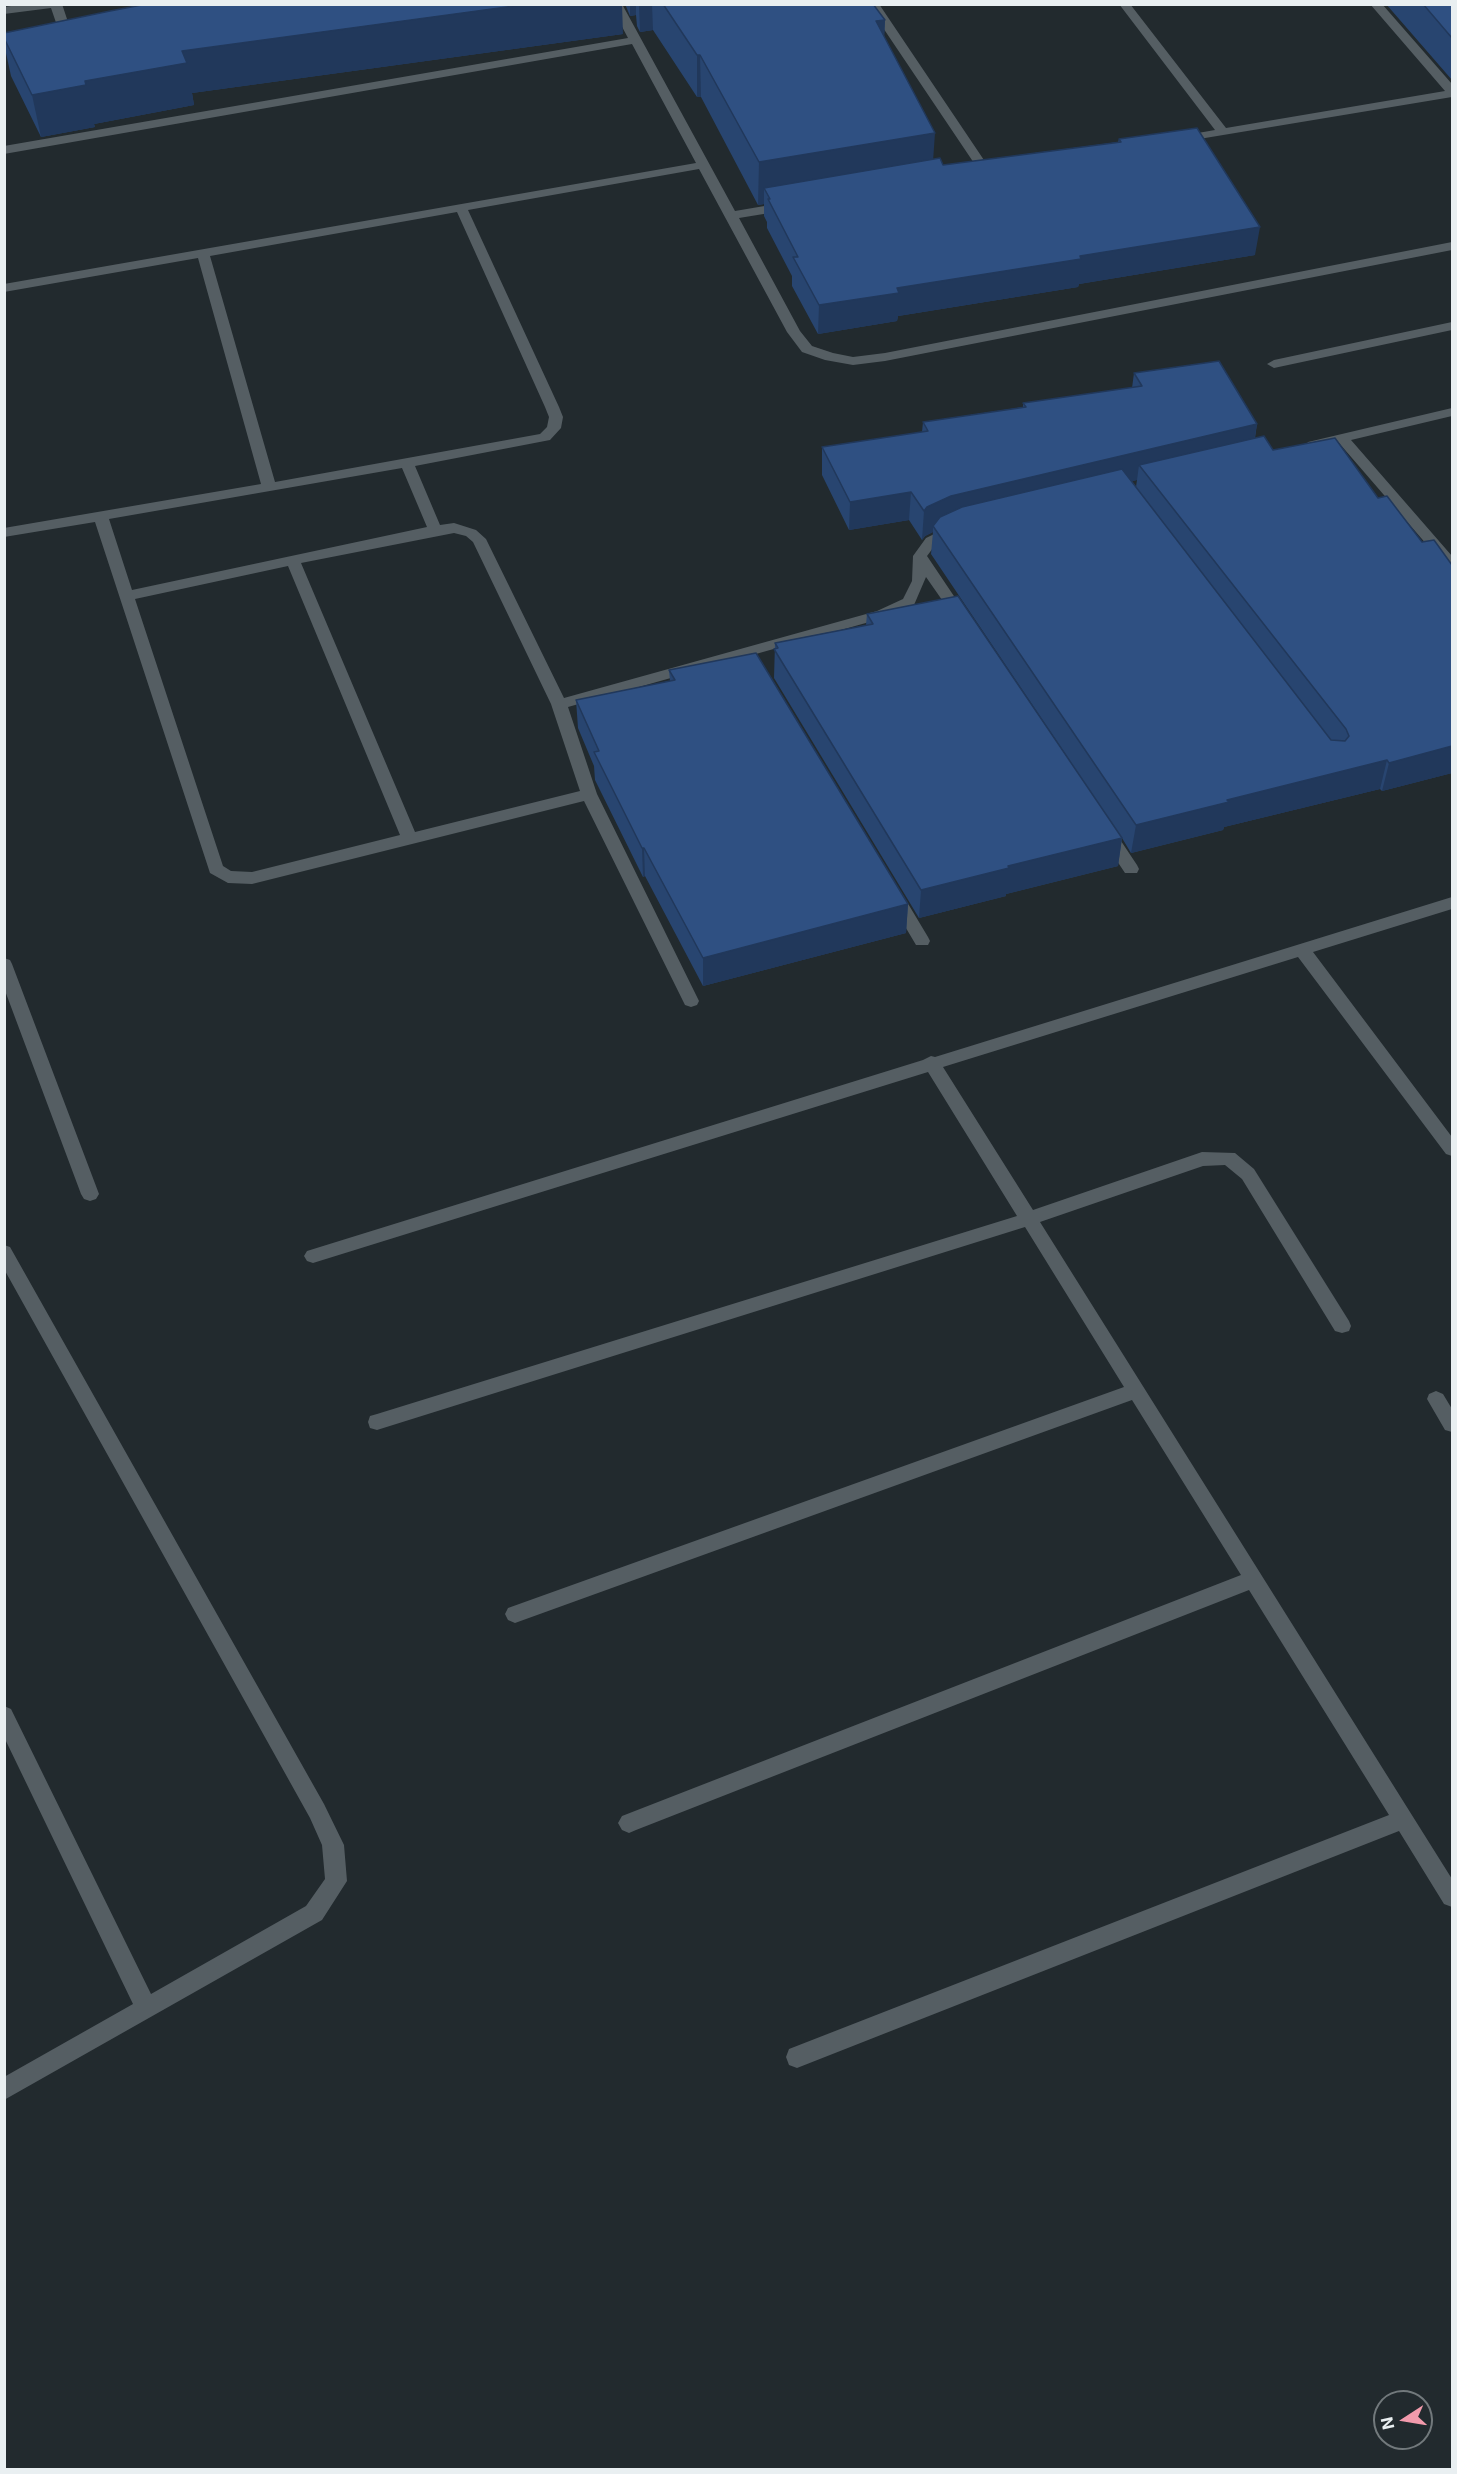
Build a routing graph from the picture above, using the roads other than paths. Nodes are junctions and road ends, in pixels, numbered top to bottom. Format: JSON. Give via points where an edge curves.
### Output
{"nodes":[{"id":1,"x":54,"y":4,"type":"edge"},
{"id":2,"x":616,"y":4,"type":"edge"},
{"id":3,"x":873,"y":4,"type":"edge"},
{"id":4,"x":1124,"y":4,"type":"edge"},
{"id":5,"x":1375,"y":4,"type":"edge"},
{"id":6,"x":4,"y":11,"type":"edge"},
{"id":7,"x":635,"y":40,"type":"junction"},
{"id":8,"x":71,"y":51,"type":"edge"},
{"id":9,"x":1452,"y":92,"type":"edge"},
{"id":10,"x":1223,"y":132,"type":"junction"},
{"id":11,"x":1167,"y":142,"type":"edge"},
{"id":12,"x":4,"y":150,"type":"edge"},
{"id":13,"x":703,"y":165,"type":"junction"},
{"id":14,"x":986,"y":172,"type":"edge"},
{"id":15,"x":800,"y":204,"type":"edge"},
{"id":16,"x":461,"y":208,"type":"junction"},
{"id":17,"x":730,"y":216,"type":"junction"},
{"id":18,"x":1452,"y":246,"type":"edge"},
{"id":19,"x":203,"y":253,"type":"junction"},
{"id":20,"x":4,"y":288,"type":"edge"},
{"id":21,"x":1452,"y":326,"type":"edge"},
{"id":22,"x":1274,"y":364,"type":"dead end"},
{"id":23,"x":1452,"y":412,"type":"edge"},
{"id":24,"x":1342,"y":438,"type":"junction"},
{"id":25,"x":1296,"y":449,"type":"edge"},
{"id":26,"x":407,"y":463,"type":"junction"},
{"id":27,"x":269,"y":487,"type":"junction"},
{"id":28,"x":101,"y":517,"type":"junction"},
{"id":29,"x":964,"y":528,"type":"edge"},
{"id":30,"x":435,"y":530,"type":"junction"},
{"id":31,"x":4,"y":532,"type":"edge"},
{"id":32,"x":920,"y":556,"type":"junction"},
{"id":33,"x":293,"y":561,"type":"junction"},
{"id":34,"x":1452,"y":565,"type":"edge"},
{"id":35,"x":126,"y":596,"type":"junction"},
{"id":36,"x":973,"y":634,"type":"edge"},
{"id":37,"x":559,"y":704,"type":"junction"},
{"id":38,"x":589,"y":794,"type":"junction"},
{"id":39,"x":1098,"y":820,"type":"edge"},
{"id":40,"x":410,"y":840,"type":"junction"},
{"id":41,"x":1131,"y":869,"type":"dead end"},
{"id":42,"x":886,"y":881,"type":"edge"},
{"id":43,"x":1452,"y":903,"type":"edge"},
{"id":44,"x":922,"y":941,"type":"dead end"},
{"id":45,"x":1301,"y":949,"type":"junction"},
{"id":46,"x":4,"y":964,"type":"edge"},
{"id":47,"x":691,"y":1001,"type":"dead end"},
{"id":48,"x":931,"y":1062,"type":"junction"},
{"id":49,"x":1452,"y":1149,"type":"edge"},
{"id":50,"x":90,"y":1194,"type":"dead end"},
{"id":51,"x":1029,"y":1219,"type":"junction"},
{"id":52,"x":4,"y":1252,"type":"edge"},
{"id":53,"x":313,"y":1256,"type":"dead end"},
{"id":54,"x":1342,"y":1326,"type":"dead end"},
{"id":55,"x":1136,"y":1391,"type":"junction"},
{"id":56,"x":1436,"y":1399,"type":"dead end"},
{"id":57,"x":377,"y":1422,"type":"dead end"},
{"id":58,"x":1452,"y":1424,"type":"edge"},
{"id":59,"x":1254,"y":1579,"type":"junction"},
{"id":60,"x":515,"y":1614,"type":"dead end"},
{"id":61,"x":4,"y":1715,"type":"edge"},
{"id":62,"x":1404,"y":1819,"type":"junction"},
{"id":63,"x":628,"y":1823,"type":"dead end"},
{"id":64,"x":1452,"y":1897,"type":"edge"},
{"id":65,"x":147,"y":2008,"type":"junction"},
{"id":66,"x":797,"y":2057,"type":"dead end"},
{"id":67,"x":4,"y":2089,"type":"edge"}],
"edges":[{"from":1,"to":6,"type":"street"},
{"from":1,"to":8,"type":"street"},
{"from":2,"to":7,"type":"street","via":[[631,21]]},
{"from":3,"to":14,"type":"street"},
{"from":4,"to":10,"type":"street"},
{"from":5,"to":9,"type":"street"},
{"from":7,"to":12,"type":"street"},
{"from":7,"to":13,"type":"street"},
{"from":9,"to":10,"type":"street"},
{"from":10,"to":11,"type":"street"},
{"from":13,"to":16,"type":"street"},
{"from":13,"to":17,"type":"street"},
{"from":15,"to":17,"type":"street"},
{"from":16,"to":19,"type":"street"},
{"from":16,"to":26,"type":"street","via":[[556,417],[554,428],[532,441]]},
{"from":17,"to":18,"type":"street","via":[[794,333],[807,349],[853,361]]},
{"from":19,"to":20,"type":"street"},
{"from":19,"to":27,"type":"street"},
{"from":21,"to":22,"type":"street"},
{"from":23,"to":24,"type":"street"},
{"from":24,"to":25,"type":"street"},
{"from":24,"to":34,"type":"street"},
{"from":26,"to":27,"type":"street"},
{"from":26,"to":30,"type":"street"},
{"from":27,"to":28,"type":"street"},
{"from":28,"to":31,"type":"street"},
{"from":28,"to":35,"type":"street"},
{"from":29,"to":32,"type":"street","via":[[931,541]]},
{"from":30,"to":33,"type":"street"},
{"from":30,"to":37,"type":"street","via":[[464,530],[479,539]]},
{"from":32,"to":36,"type":"street"},
{"from":32,"to":37,"type":"street","via":[[919,581],[909,602],[882,614],[751,656]]},
{"from":33,"to":35,"type":"street"},
{"from":33,"to":40,"type":"street"},
{"from":35,"to":40,"type":"street","via":[[216,869],[228,877],[252,878]]},
{"from":37,"to":38,"type":"street"},
{"from":38,"to":40,"type":"street"},
{"from":38,"to":47,"type":"street"},
{"from":39,"to":41,"type":"street"},
{"from":42,"to":44,"type":"street"},
{"from":43,"to":45,"type":"street"},
{"from":45,"to":48,"type":"street"},
{"from":45,"to":49,"type":"street"},
{"from":46,"to":50,"type":"street"},
{"from":48,"to":51,"type":"street"},
{"from":48,"to":53,"type":"street"},
{"from":51,"to":54,"type":"street","via":[[1177,1166],[1202,1159],[1228,1158],[1248,1173]]},
{"from":51,"to":55,"type":"street"},
{"from":51,"to":57,"type":"street"},
{"from":52,"to":65,"type":"street","via":[[333,1845],[336,1881],[314,1913]]},
{"from":55,"to":59,"type":"street"},
{"from":55,"to":60,"type":"street"},
{"from":56,"to":58,"type":"street"},
{"from":59,"to":62,"type":"street"},
{"from":59,"to":63,"type":"street"},
{"from":61,"to":65,"type":"street"},
{"from":62,"to":64,"type":"street"},
{"from":62,"to":66,"type":"street"},
{"from":65,"to":67,"type":"street"}]}
